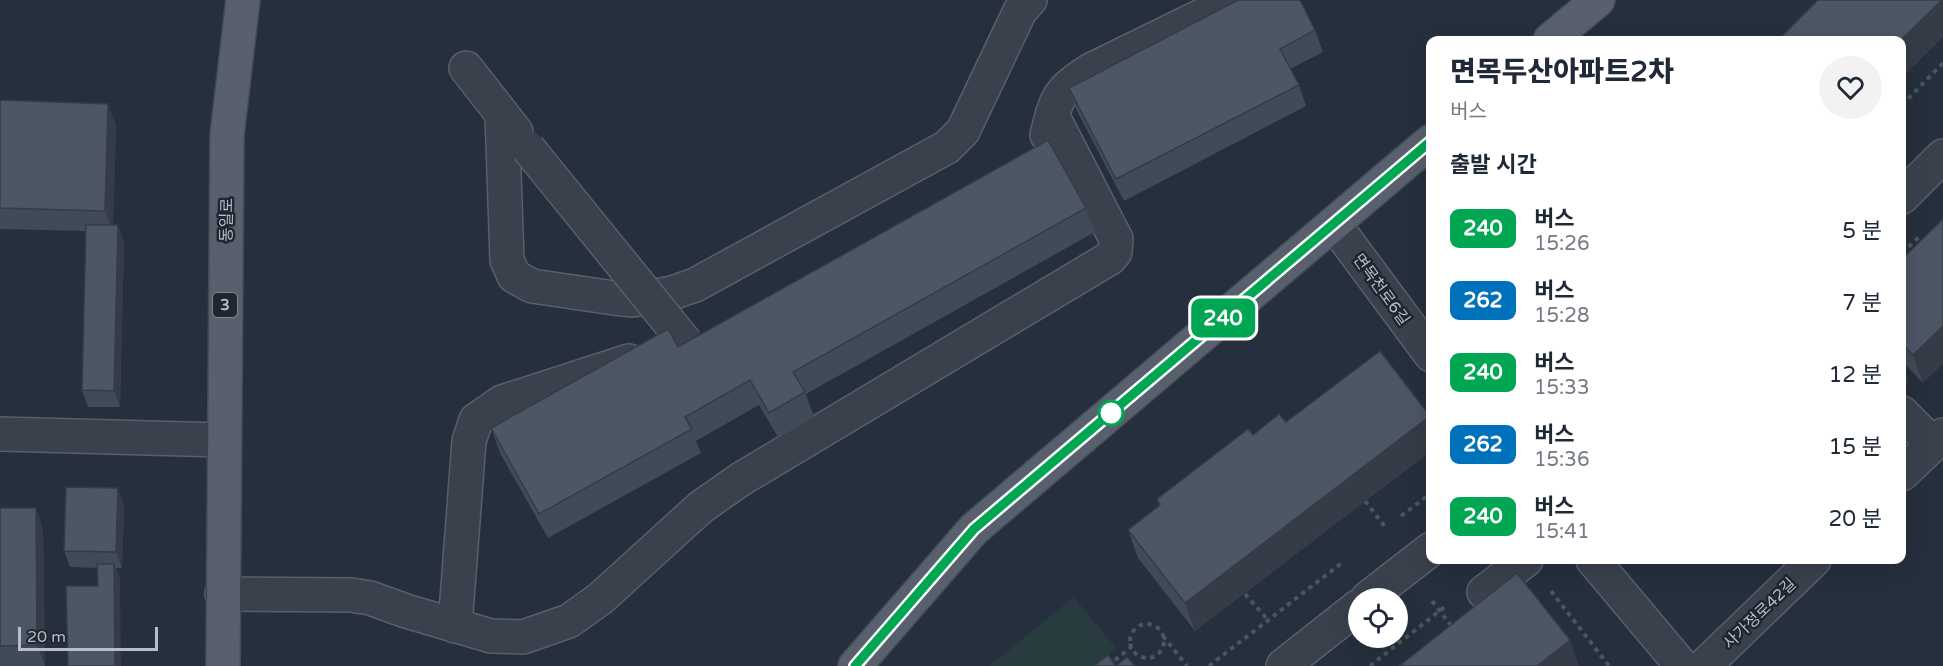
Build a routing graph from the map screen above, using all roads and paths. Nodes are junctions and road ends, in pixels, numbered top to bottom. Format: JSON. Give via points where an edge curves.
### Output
{"nodes":[{"id":1,"x":243,"y":0,"type":"edge"},
{"id":2,"x":1030,"y":0,"type":"edge"},
{"id":3,"x":1234,"y":0,"type":"edge"},
{"id":4,"x":1598,"y":0,"type":"edge"},
{"id":5,"x":1555,"y":36,"type":"edge"},
{"id":6,"x":1943,"y":63,"type":"edge"},
{"id":7,"x":466,"y":68,"type":"dead end"},
{"id":8,"x":1906,"y":101,"type":"edge"},
{"id":9,"x":502,"y":114,"type":"junction"},
{"id":10,"x":1052,"y":115,"type":"junction"},
{"id":11,"x":1426,"y":145,"type":"edge"},
{"id":12,"x":1943,"y":156,"type":"edge"},
{"id":13,"x":1035,"y":160,"type":"edge"},
{"id":14,"x":1906,"y":193,"type":"edge"},
{"id":15,"x":1334,"y":224,"type":"junction"},
{"id":16,"x":1426,"y":347,"type":"edge"},
{"id":17,"x":1906,"y":416,"type":"edge"},
{"id":18,"x":0,"y":434,"type":"edge"},
{"id":19,"x":224,"y":440,"type":"junction"},
{"id":20,"x":1938,"y":440,"type":"edge"},
{"id":21,"x":1906,"y":470,"type":"edge"},
{"id":22,"x":1426,"y":497,"type":"edge"},
{"id":23,"x":1365,"y":501,"type":"edge"},
{"id":24,"x":1386,"y":528,"type":"junction"},
{"id":25,"x":1377,"y":535,"type":"dead end"},
{"id":26,"x":1426,"y":553,"type":"edge"},
{"id":27,"x":1350,"y":556,"type":"dead end"},
{"id":28,"x":1521,"y":564,"type":"edge"},
{"id":29,"x":1596,"y":564,"type":"edge"},
{"id":30,"x":1810,"y":564,"type":"edge"},
{"id":31,"x":1547,"y":587,"type":"dead end"},
{"id":32,"x":1381,"y":588,"type":"edge"},
{"id":33,"x":1484,"y":592,"type":"dead end"},
{"id":34,"x":1426,"y":593,"type":"dead end"},
{"id":35,"x":1245,"y":594,"type":"edge"},
{"id":36,"x":222,"y":603,"type":"junction"},
{"id":37,"x":1449,"y":603,"type":"dead end"},
{"id":38,"x":1439,"y":610,"type":"junction"},
{"id":39,"x":1348,"y":615,"type":"edge"},
{"id":40,"x":1268,"y":620,"type":"junction"},
{"id":41,"x":455,"y":626,"type":"junction"},
{"id":42,"x":1454,"y":629,"type":"edge"},
{"id":43,"x":1161,"y":633,"type":"junction"},
{"id":44,"x":1131,"y":647,"type":"junction"},
{"id":45,"x":223,"y":666,"type":"edge"},
{"id":46,"x":248,"y":666,"type":"edge"},
{"id":47,"x":855,"y":666,"type":"edge"},
{"id":48,"x":1108,"y":666,"type":"edge"},
{"id":49,"x":1187,"y":666,"type":"edge"},
{"id":50,"x":1209,"y":666,"type":"edge"},
{"id":51,"x":1283,"y":666,"type":"edge"},
{"id":52,"x":1370,"y":666,"type":"edge"},
{"id":53,"x":1609,"y":666,"type":"edge"},
{"id":54,"x":1682,"y":666,"type":"edge"},
{"id":55,"x":1704,"y":666,"type":"edge"}],
"edges":[{"from":1,"to":19,"type":"main road","name":"동일로","number":"3","via":[[227,135]]},
{"from":2,"to":9,"type":"street","via":[[1020,11],[963,132],[947,147],[696,285],[672,293],[633,300],[614,298],[532,286],[514,276],[507,260]]},
{"from":3,"to":10,"type":"street","via":[[1091,70],[1069,84],[1057,99]]},
{"from":4,"to":5,"type":"main road"},
{"from":6,"to":8,"type":"path"},
{"from":7,"to":9,"type":"street"},
{"from":9,"to":41,"type":"street","bridge":true,"via":[[698,340],[502,402],[476,420],[469,441]]},
{"from":10,"to":13,"type":"street","via":[[1045,146]]},
{"from":10,"to":41,"type":"street","via":[[1116,239],[1110,258],[741,479],[701,507],[601,598],[569,621],[523,637],[491,636]]},
{"from":11,"to":15,"type":"main road"},
{"from":12,"to":14,"type":"street"},
{"from":15,"to":16,"type":"street","name":"면목천로6길"},
{"from":15,"to":47,"type":"main road","via":[[974,529]]},
{"from":17,"to":20,"type":"street"},
{"from":18,"to":19,"type":"street"},
{"from":19,"to":36,"type":"main road","name":"동일로","number":"3"},
{"from":20,"to":21,"type":"street"},
{"from":22,"to":24,"type":"path"},
{"from":23,"to":24,"type":"path"},
{"from":24,"to":25,"type":"path"},
{"from":26,"to":32,"type":"street"},
{"from":27,"to":40,"type":"path"},
{"from":28,"to":33,"type":"street"},
{"from":29,"to":54,"type":"street"},
{"from":30,"to":55,"type":"street","name":"사가정로42길"},
{"from":31,"to":53,"type":"path"},
{"from":34,"to":38,"type":"path"},
{"from":35,"to":40,"type":"path"},
{"from":36,"to":41,"type":"street","via":[[351,595]]},
{"from":36,"to":45,"type":"main road","name":"동일로","number":"3"},
{"from":36,"to":46,"type":"main road"},
{"from":37,"to":38,"type":"path"},
{"from":38,"to":42,"type":"path"},
{"from":38,"to":52,"type":"path"},
{"from":39,"to":51,"type":"street"},
{"from":40,"to":50,"type":"path"},
{"from":43,"to":44,"type":"path","via":[[1154,625],[1138,626],[1131,636]]},
{"from":43,"to":44,"type":"path","via":[[1163,643],[1155,656],[1144,658]]},
{"from":43,"to":49,"type":"path"},
{"from":44,"to":48,"type":"path"}]}
